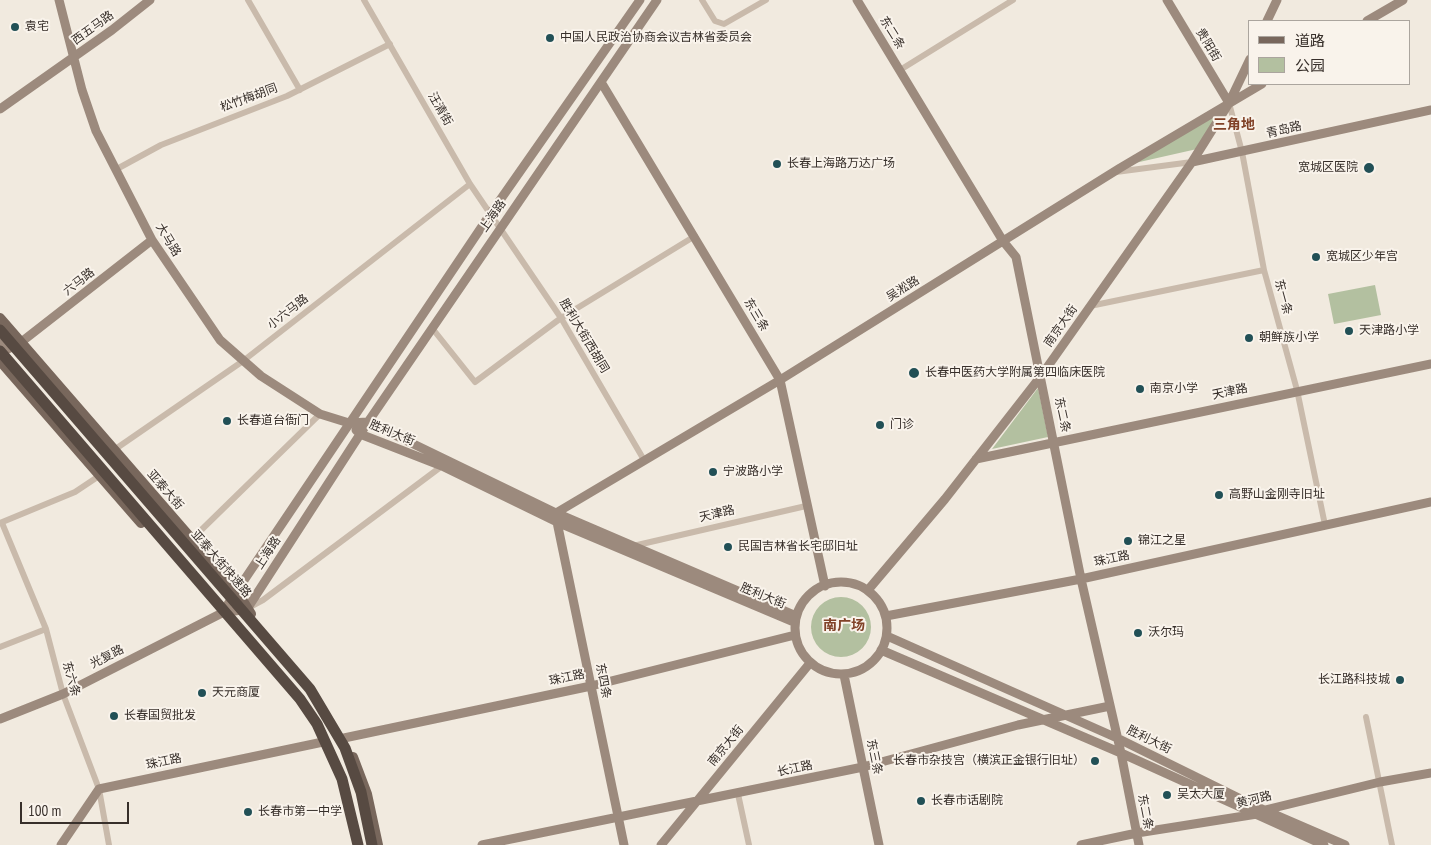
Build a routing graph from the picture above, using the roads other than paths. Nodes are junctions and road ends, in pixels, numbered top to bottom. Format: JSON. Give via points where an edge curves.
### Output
{"nodes":[{"id":1,"x":59,"y":0,"type":"edge"},
{"id":2,"x":150,"y":0,"type":"edge"},
{"id":3,"x":248,"y":0,"type":"edge"},
{"id":4,"x":364,"y":0,"type":"edge"},
{"id":5,"x":640,"y":0,"type":"edge"},
{"id":6,"x":657,"y":0,"type":"edge"},
{"id":7,"x":702,"y":0,"type":"edge"},
{"id":8,"x":766,"y":0,"type":"edge"},
{"id":9,"x":857,"y":0,"type":"edge"},
{"id":10,"x":1013,"y":0,"type":"edge"},
{"id":11,"x":1167,"y":0,"type":"edge"},
{"id":12,"x":1277,"y":0,"type":"edge"},
{"id":13,"x":1403,"y":0,"type":"edge"},
{"id":14,"x":1267,"y":20,"type":"edge"},
{"id":15,"x":1369,"y":20,"type":"edge"},
{"id":16,"x":390,"y":44,"type":"junction"},
{"id":17,"x":74,"y":58,"type":"junction"},
{"id":18,"x":1248,"y":63,"type":"edge"},
{"id":19,"x":900,"y":70,"type":"junction"},
{"id":20,"x":602,"y":82,"type":"junction"},
{"id":21,"x":1260,"y":85,"type":"edge"},
{"id":22,"x":300,"y":90,"type":"junction"},
{"id":23,"x":1229,"y":103,"type":"junction"},
{"id":24,"x":0,"y":110,"type":"edge"},
{"id":25,"x":1431,"y":110,"type":"edge"},
{"id":26,"x":1242,"y":152,"type":"junction"},
{"id":27,"x":1192,"y":162,"type":"junction"},
{"id":28,"x":115,"y":170,"type":"junction"},
{"id":29,"x":1113,"y":172,"type":"junction"},
{"id":30,"x":470,"y":184,"type":"junction"},
{"id":31,"x":491,"y":213,"type":"junction"},
{"id":32,"x":500,"y":226,"type":"junction"},
{"id":33,"x":694,"y":236,"type":"junction"},
{"id":34,"x":152,"y":240,"type":"junction"},
{"id":35,"x":1004,"y":241,"type":"junction"},
{"id":36,"x":1264,"y":270,"type":"junction"},
{"id":37,"x":1090,"y":306,"type":"junction"},
{"id":38,"x":0,"y":318,"type":"edge"},
{"id":39,"x":562,"y":318,"type":"junction"},
{"id":40,"x":432,"y":328,"type":"junction"},
{"id":41,"x":0,"y":330,"type":"edge"},
{"id":42,"x":0,"y":343,"type":"edge"},
{"id":43,"x":20,"y":343,"type":"junction"},
{"id":44,"x":0,"y":352,"type":"edge"},
{"id":45,"x":0,"y":361,"type":"edge"},
{"id":46,"x":243,"y":361,"type":"junction"},
{"id":47,"x":1431,"y":364,"type":"edge"},
{"id":48,"x":1041,"y":376,"type":"junction"},
{"id":49,"x":780,"y":380,"type":"junction"},
{"id":50,"x":1297,"y":390,"type":"junction"},
{"id":51,"x":320,"y":414,"type":"junction"},
{"id":52,"x":368,"y":422,"type":"junction"},
{"id":53,"x":349,"y":423,"type":"junction"},
{"id":54,"x":360,"y":434,"type":"junction"},
{"id":55,"x":1055,"y":442,"type":"junction"},
{"id":56,"x":114,"y":450,"type":"junction"},
{"id":57,"x":976,"y":459,"type":"junction"},
{"id":58,"x":644,"y":460,"type":"junction"},
{"id":59,"x":442,"y":466,"type":"junction"},
{"id":60,"x":99,"y":476,"type":"junction"},
{"id":61,"x":1431,"y":502,"type":"edge"},
{"id":62,"x":806,"y":506,"type":"junction"},
{"id":63,"x":557,"y":518,"type":"junction"},
{"id":64,"x":1,"y":523,"type":"edge"},
{"id":65,"x":1325,"y":525,"type":"junction"},
{"id":66,"x":191,"y":540,"type":"junction"},
{"id":67,"x":633,"y":546,"type":"junction"},
{"id":68,"x":1081,"y":579,"type":"junction"},
{"id":69,"x":825,"y":586,"type":"junction"},
{"id":70,"x":236,"y":590,"type":"junction"},
{"id":71,"x":868,"y":590,"type":"junction"},
{"id":72,"x":246,"y":609,"type":"junction"},
{"id":73,"x":222,"y":613,"type":"junction"},
{"id":74,"x":886,"y":616,"type":"junction"},
{"id":75,"x":795,"y":619,"type":"junction"},
{"id":76,"x":46,"y":629,"type":"junction"},
{"id":77,"x":795,"y":635,"type":"junction"},
{"id":78,"x":886,"y":636,"type":"junction"},
{"id":79,"x":0,"y":647,"type":"edge"},
{"id":80,"x":881,"y":650,"type":"junction"},
{"id":81,"x":810,"y":663,"type":"junction"},
{"id":82,"x":844,"y":675,"type":"junction"},
{"id":83,"x":591,"y":686,"type":"junction"},
{"id":84,"x":63,"y":694,"type":"junction"},
{"id":85,"x":1110,"y":706,"type":"junction"},
{"id":86,"x":1065,"y":716,"type":"junction"},
{"id":87,"x":1366,"y":717,"type":"dead end"},
{"id":88,"x":0,"y":719,"type":"edge"},
{"id":89,"x":1043,"y":720,"type":"junction"},
{"id":90,"x":344,"y":738,"type":"junction"},
{"id":91,"x":1117,"y":738,"type":"junction"},
{"id":92,"x":323,"y":742,"type":"junction"},
{"id":93,"x":1121,"y":753,"type":"junction"},
{"id":94,"x":863,"y":767,"type":"junction"},
{"id":95,"x":1431,"y":773,"type":"edge"},
{"id":96,"x":1380,"y":782,"type":"junction"},
{"id":97,"x":99,"y":789,"type":"junction"},
{"id":98,"x":738,"y":794,"type":"junction"},
{"id":99,"x":697,"y":801,"type":"junction"},
{"id":100,"x":1261,"y":812,"type":"junction"},
{"id":101,"x":618,"y":818,"type":"junction"},
{"id":102,"x":1136,"y":833,"type":"junction"},
{"id":103,"x":61,"y":845,"type":"edge"},
{"id":104,"x":109,"y":845,"type":"edge"},
{"id":105,"x":357,"y":845,"type":"edge"},
{"id":106,"x":372,"y":845,"type":"edge"},
{"id":107,"x":378,"y":845,"type":"edge"},
{"id":108,"x":482,"y":845,"type":"edge"},
{"id":109,"x":624,"y":845,"type":"edge"},
{"id":110,"x":661,"y":845,"type":"edge"},
{"id":111,"x":749,"y":845,"type":"edge"},
{"id":112,"x":879,"y":845,"type":"edge"},
{"id":113,"x":1081,"y":845,"type":"edge"},
{"id":114,"x":1139,"y":845,"type":"edge"},
{"id":115,"x":1324,"y":845,"type":"edge"},
{"id":116,"x":1345,"y":845,"type":"edge"},
{"id":117,"x":1392,"y":845,"type":"edge"}],
"edges":[{"from":1,"to":17,"type":"main road","name":"大马路"},
{"from":2,"to":17,"type":"main road","name":"西五马路"},
{"from":3,"to":22,"type":"street"},
{"from":4,"to":16,"type":"street","name":"汪清街"},
{"from":5,"to":31,"type":"main road","name":"上海路"},
{"from":6,"to":20,"type":"main road","name":"上海路"},
{"from":7,"to":8,"type":"street","via":[[719,24]]},
{"from":9,"to":19,"type":"main road","name":"东二条"},
{"from":10,"to":19,"type":"street"},
{"from":11,"to":23,"type":"main road","name":"贵阳街"},
{"from":12,"to":14,"type":"main road"},
{"from":13,"to":15,"type":"main road"},
{"from":16,"to":22,"type":"street","name":"松竹梅胡同"},
{"from":16,"to":30,"type":"street","name":"汪清街"},
{"from":17,"to":24,"type":"main road","name":"西五马路"},
{"from":17,"to":28,"type":"main road","name":"大马路","via":[[96,131]]},
{"from":18,"to":23,"type":"main road","name":"南京大街"},
{"from":19,"to":35,"type":"main road","name":"东二条"},
{"from":20,"to":32,"type":"main road","name":"上海路"},
{"from":20,"to":33,"type":"main road","name":"东三条"},
{"from":21,"to":23,"type":"main road","name":"吴淞路"},
{"from":22,"to":28,"type":"street","name":"松竹梅胡同","via":[[161,145]]},
{"from":23,"to":26,"type":"street","name":"东一条"},
{"from":23,"to":27,"type":"main road","name":"南京大街"},
{"from":23,"to":29,"type":"main road","name":"吴淞路"},
{"from":25,"to":26,"type":"main road","name":"青岛路"},
{"from":26,"to":27,"type":"main road","name":"青岛路"},
{"from":26,"to":36,"type":"street","name":"东一条"},
{"from":27,"to":29,"type":"street","name":"青岛路"},
{"from":27,"to":37,"type":"main road","name":"南京大街"},
{"from":28,"to":34,"type":"main road","name":"大马路"},
{"from":29,"to":35,"type":"main road","name":"吴淞路"},
{"from":30,"to":31,"type":"street","name":"汪清街"},
{"from":30,"to":46,"type":"street","name":"小六马路"},
{"from":31,"to":32,"type":"street","name":"汪清街"},
{"from":31,"to":53,"type":"main road","name":"上海路"},
{"from":32,"to":39,"type":"street","name":"胜利大街西胡同"},
{"from":32,"to":40,"type":"main road","name":"上海路"},
{"from":33,"to":39,"type":"street"},
{"from":33,"to":49,"type":"main road","name":"东三条"},
{"from":34,"to":43,"type":"main road","name":"六马路"},
{"from":34,"to":46,"type":"main road","name":"大马路","via":[[204,319],[220,340]]},
{"from":35,"to":48,"type":"main road","name":"东二条","via":[[1016,257]]},
{"from":35,"to":49,"type":"main road","name":"吴淞路"},
{"from":36,"to":37,"type":"street"},
{"from":36,"to":50,"type":"street","name":"东一条"},
{"from":37,"to":48,"type":"main road","name":"南京大街"},
{"from":38,"to":43,"type":"main road","name":"亚泰大街"},
{"from":39,"to":40,"type":"street","via":[[475,382]]},
{"from":39,"to":58,"type":"street","name":"胜利大街西胡同"},
{"from":40,"to":52,"type":"main road","name":"上海路"},
{"from":41,"to":106,"type":"highway","name":"亚泰大街快速路","via":[[310,689],[338,734],[354,771]]},
{"from":42,"to":43,"type":"main road"},
{"from":43,"to":44,"type":"main road","name":"六马路"},
{"from":43,"to":56,"type":"main road","name":"亚泰大街"},
{"from":44,"to":105,"type":"highway","via":[[300,699],[317,724],[342,779]]},
{"from":45,"to":60,"type":"main road"},
{"from":46,"to":51,"type":"main road","name":"大马路","via":[[260,376]]},
{"from":46,"to":56,"type":"street","name":"小六马路"},
{"from":47,"to":50,"type":"main road","name":"天津路"},
{"from":48,"to":55,"type":"main road","name":"东二条"},
{"from":48,"to":57,"type":"main road","name":"南京大街"},
{"from":49,"to":58,"type":"main road","name":"吴淞路"},
{"from":49,"to":62,"type":"main road","name":"东三条"},
{"from":50,"to":55,"type":"main road","name":"天津路"},
{"from":50,"to":65,"type":"street","name":"东一条"},
{"from":51,"to":53,"type":"main road","name":"大马路"},
{"from":51,"to":66,"type":"street"},
{"from":52,"to":53,"type":"main road","name":"胜利大街"},
{"from":52,"to":54,"type":"main road","name":"上海路"},
{"from":52,"to":63,"type":"main road","name":"胜利大街"},
{"from":53,"to":54,"type":"main road","name":"胜利大街"},
{"from":53,"to":70,"type":"main road","name":"上海路"},
{"from":54,"to":59,"type":"main road","name":"胜利大街"},
{"from":54,"to":72,"type":"main road","name":"上海路"},
{"from":55,"to":57,"type":"main road","name":"天津路"},
{"from":55,"to":68,"type":"main road","name":"东二条"},
{"from":56,"to":66,"type":"main road","name":"亚泰大街"},
{"from":57,"to":71,"type":"main road","name":"南京大街"},
{"from":58,"to":63,"type":"main road","name":"吴淞路"},
{"from":59,"to":63,"type":"main road","name":"胜利大街"},
{"from":59,"to":72,"type":"street","via":[[263,600]]},
{"from":60,"to":64,"type":"street","via":[[75,492]]},
{"from":60,"to":73,"type":"main road"},
{"from":61,"to":65,"type":"main road","name":"珠江路"},
{"from":62,"to":67,"type":"street","name":"天津路"},
{"from":62,"to":69,"type":"main road","name":"东三条"},
{"from":63,"to":67,"type":"main road","name":"胜利大街"},
{"from":63,"to":75,"type":"main road","name":"胜利大街"},
{"from":63,"to":83,"type":"main road","name":"东四条"},
{"from":64,"to":76,"type":"street","name":"东六条"},
{"from":65,"to":68,"type":"main road","name":"珠江路"},
{"from":66,"to":70,"type":"main road","name":"亚泰大街"},
{"from":67,"to":75,"type":"main road","name":"胜利大街"},
{"from":68,"to":74,"type":"main road","name":"珠江路"},
{"from":68,"to":85,"type":"main road","name":"东二条"},
{"from":69,"to":71,"type":"main road","via":[[851,582]]},
{"from":69,"to":75,"type":"main road","via":[[813,590]]},
{"from":70,"to":72,"type":"main road","name":"亚泰大街"},
{"from":70,"to":73,"type":"main road","name":"上海路"},
{"from":71,"to":74,"type":"main road","via":[[878,600]]},
{"from":72,"to":73,"type":"main road"},
{"from":72,"to":90,"type":"main road","name":"亚泰大街","via":[[307,680]]},
{"from":73,"to":84,"type":"main road","name":"光复路"},
{"from":73,"to":92,"type":"main road","via":[[288,687]]},
{"from":74,"to":78,"type":"main road"},
{"from":75,"to":77,"type":"main road"},
{"from":76,"to":79,"type":"street"},
{"from":76,"to":84,"type":"street","name":"东六条"},
{"from":77,"to":81,"type":"main road","via":[[798,646]]},
{"from":77,"to":83,"type":"main road","name":"珠江路"},
{"from":78,"to":80,"type":"main road"},
{"from":78,"to":86,"type":"main road","name":"胜利大街"},
{"from":80,"to":82,"type":"main road","via":[[865,667]]},
{"from":80,"to":89,"type":"main road","name":"胜利大街"},
{"from":81,"to":82,"type":"main road"},
{"from":81,"to":99,"type":"main road","name":"南京大街"},
{"from":82,"to":94,"type":"main road","name":"东三条"},
{"from":83,"to":90,"type":"main road","name":"珠江路"},
{"from":83,"to":101,"type":"main road","name":"东四条"},
{"from":84,"to":88,"type":"main road","name":"光复路"},
{"from":84,"to":97,"type":"street","name":"东六条"},
{"from":85,"to":86,"type":"main road","name":"长江路"},
{"from":85,"to":91,"type":"main road","name":"东二条"},
{"from":86,"to":89,"type":"main road","name":"长江路"},
{"from":86,"to":91,"type":"main road","name":"胜利大街"},
{"from":87,"to":96,"type":"street"},
{"from":89,"to":93,"type":"main road","name":"胜利大街"},
{"from":89,"to":94,"type":"main road","name":"长江路"},
{"from":90,"to":107,"type":"main road","name":"亚泰大街","via":[[362,780]]},
{"from":91,"to":93,"type":"main road","name":"东二条"},
{"from":91,"to":100,"type":"main road","name":"胜利大街"},
{"from":92,"to":97,"type":"main road","name":"珠江路"},
{"from":92,"to":105,"type":"main road","via":[[344,796]]},
{"from":93,"to":100,"type":"main road","name":"胜利大街"},
{"from":93,"to":102,"type":"main road","name":"东二条"},
{"from":94,"to":98,"type":"main road","name":"长江路"},
{"from":94,"to":112,"type":"main road","name":"东三条"},
{"from":95,"to":96,"type":"main road","name":"黄河路"},
{"from":96,"to":100,"type":"main road","name":"黄河路"},
{"from":96,"to":117,"type":"street"},
{"from":97,"to":103,"type":"main road"},
{"from":97,"to":104,"type":"street","name":"东六条"},
{"from":98,"to":99,"type":"main road","name":"长江路"},
{"from":98,"to":111,"type":"street"},
{"from":99,"to":101,"type":"main road","name":"长江路"},
{"from":99,"to":110,"type":"main road","name":"南京大街"},
{"from":100,"to":102,"type":"main road","name":"黄河路"},
{"from":100,"to":115,"type":"main road","name":"胜利大街"},
{"from":100,"to":116,"type":"main road","name":"胜利大街"},
{"from":101,"to":108,"type":"main road","name":"长江路"},
{"from":101,"to":109,"type":"main road","name":"东四条"},
{"from":102,"to":113,"type":"main road","name":"黄河路"},
{"from":102,"to":114,"type":"main road","name":"东二条"}]}
